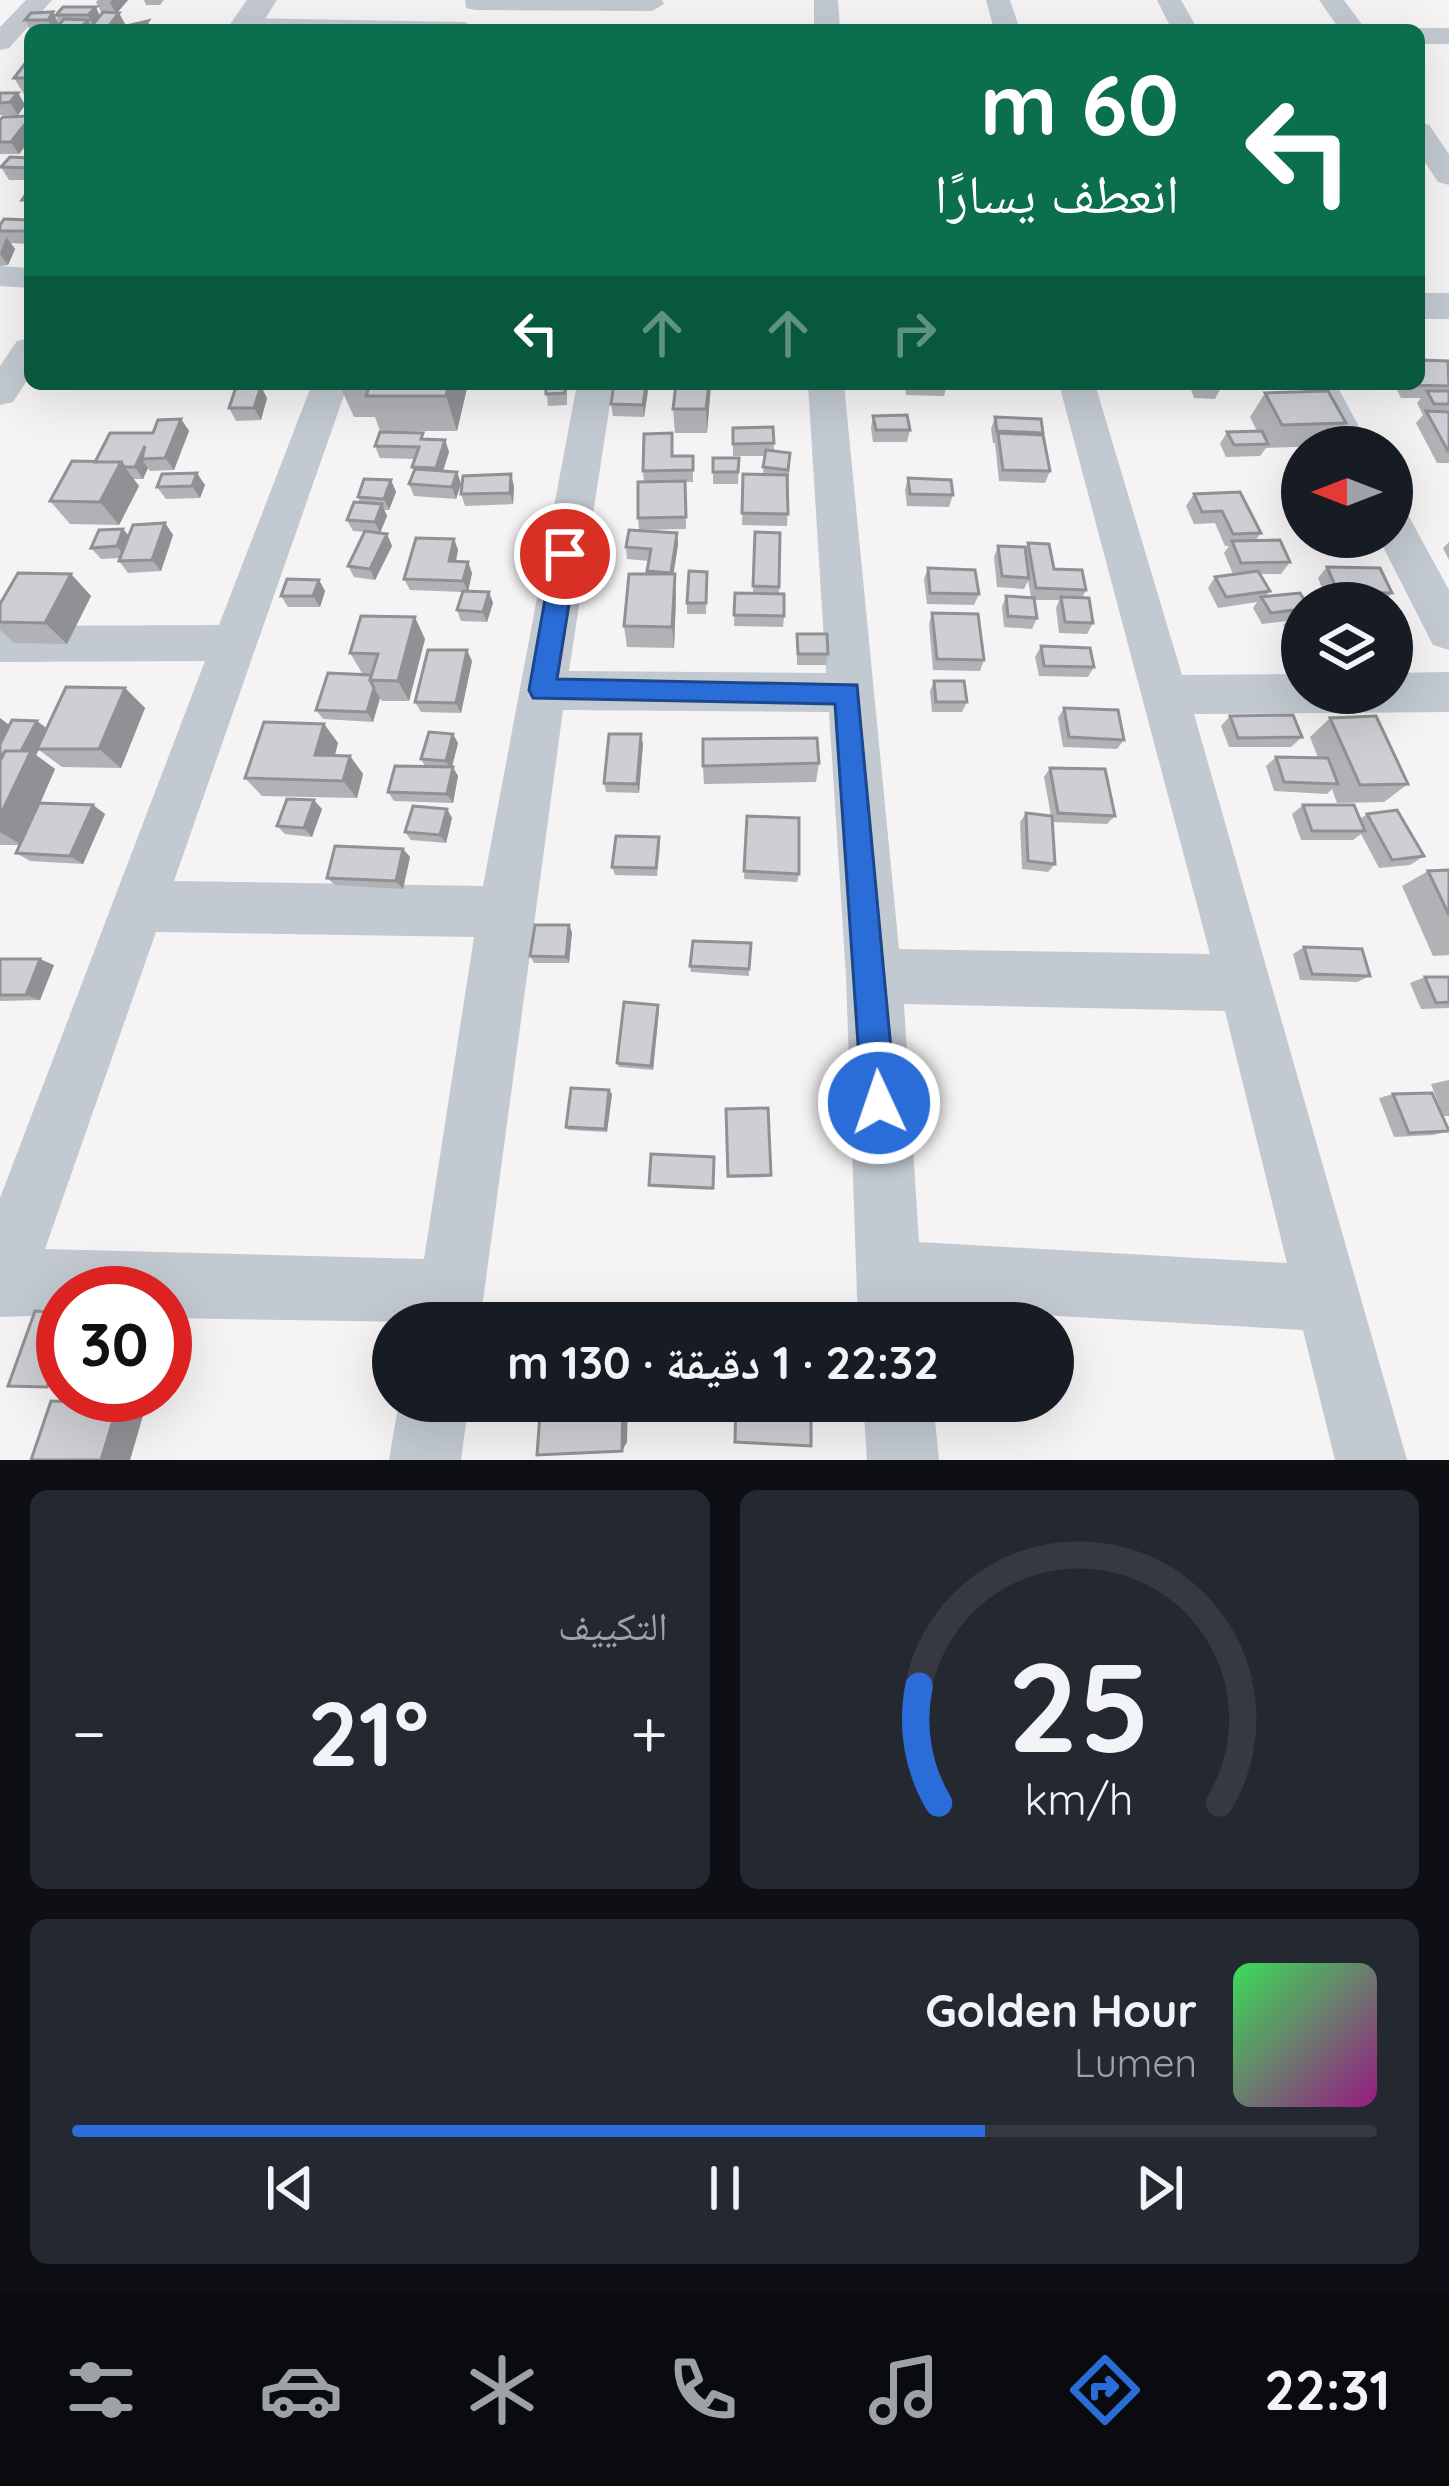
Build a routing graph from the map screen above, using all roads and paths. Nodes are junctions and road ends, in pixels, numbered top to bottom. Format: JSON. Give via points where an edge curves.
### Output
{"nodes":[{"id":1,"x":39,"y":1,"type":"edge"},
{"id":2,"x":0,"y":2,"type":"edge"},
{"id":3,"x":476,"y":2,"type":"edge"},
{"id":4,"x":650,"y":11,"type":"edge"},
{"id":5,"x":250,"y":19,"type":"edge"},
{"id":6,"x":348,"y":24,"type":"edge"},
{"id":7,"x":0,"y":42,"type":"edge"},
{"id":8,"x":1425,"y":139,"type":"edge"},
{"id":9,"x":1449,"y":176,"type":"edge"},
{"id":10,"x":24,"y":358,"type":"edge"},
{"id":11,"x":328,"y":390,"type":"edge"},
{"id":12,"x":594,"y":390,"type":"edge"},
{"id":13,"x":826,"y":390,"type":"edge"},
{"id":14,"x":1079,"y":390,"type":"edge"},
{"id":15,"x":1321,"y":390,"type":"edge"},
{"id":16,"x":0,"y":393,"type":"edge"},
{"id":17,"x":1340,"y":426,"type":"edge"},
{"id":18,"x":1410,"y":558,"type":"edge"},
{"id":19,"x":1449,"y":632,"type":"edge"},
{"id":20,"x":233,"y":643,"type":"junction"},
{"id":21,"x":0,"y":644,"type":"edge"},
{"id":22,"x":542,"y":690,"type":"junction"},
{"id":23,"x":1449,"y":692,"type":"edge"},
{"id":24,"x":848,"y":693,"type":"junction"},
{"id":25,"x":1413,"y":693,"type":"edge"},
{"id":26,"x":1281,"y":694,"type":"edge"},
{"id":27,"x":1165,"y":695,"type":"junction"},
{"id":28,"x":142,"y":906,"type":"junction"},
{"id":29,"x":505,"y":912,"type":"junction"},
{"id":30,"x":874,"y":976,"type":"junction"},
{"id":31,"x":1246,"y":982,"type":"junction"},
{"id":32,"x":1,"y":1282,"type":"edge"},
{"id":33,"x":889,"y":1298,"type":"edge"},
{"id":34,"x":1326,"y":1298,"type":"junction"},
{"id":35,"x":451,"y":1302,"type":"edge"},
{"id":36,"x":372,"y":1303,"type":"edge"},
{"id":37,"x":430,"y":1422,"type":"edge"},
{"id":38,"x":899,"y":1422,"type":"edge"},
{"id":39,"x":424,"y":1460,"type":"edge"},
{"id":40,"x":902,"y":1460,"type":"edge"},
{"id":41,"x":1371,"y":1460,"type":"edge"}],
"edges":[{"from":1,"to":2,"type":"street"},
{"from":1,"to":7,"type":"street"},
{"from":3,"to":4,"type":"street"},
{"from":5,"to":6,"type":"street"},
{"from":8,"to":9,"type":"street"},
{"from":10,"to":16,"type":"street"},
{"from":11,"to":20,"type":"street"},
{"from":12,"to":22,"type":"street"},
{"from":13,"to":24,"type":"street"},
{"from":14,"to":27,"type":"street"},
{"from":15,"to":17,"type":"street"},
{"from":18,"to":19,"type":"street"},
{"from":20,"to":21,"type":"street"},
{"from":20,"to":28,"type":"street"},
{"from":22,"to":24,"type":"street"},
{"from":22,"to":29,"type":"street"},
{"from":23,"to":25,"type":"street"},
{"from":24,"to":30,"type":"street"},
{"from":26,"to":27,"type":"street"},
{"from":27,"to":31,"type":"street"},
{"from":28,"to":29,"type":"street"},
{"from":28,"to":32,"type":"street"},
{"from":29,"to":35,"type":"street"},
{"from":30,"to":31,"type":"street"},
{"from":30,"to":33,"type":"street"},
{"from":31,"to":34,"type":"street"},
{"from":32,"to":36,"type":"street"},
{"from":33,"to":34,"type":"street"},
{"from":34,"to":41,"type":"street"},
{"from":37,"to":39,"type":"street"},
{"from":38,"to":40,"type":"street"}]}
